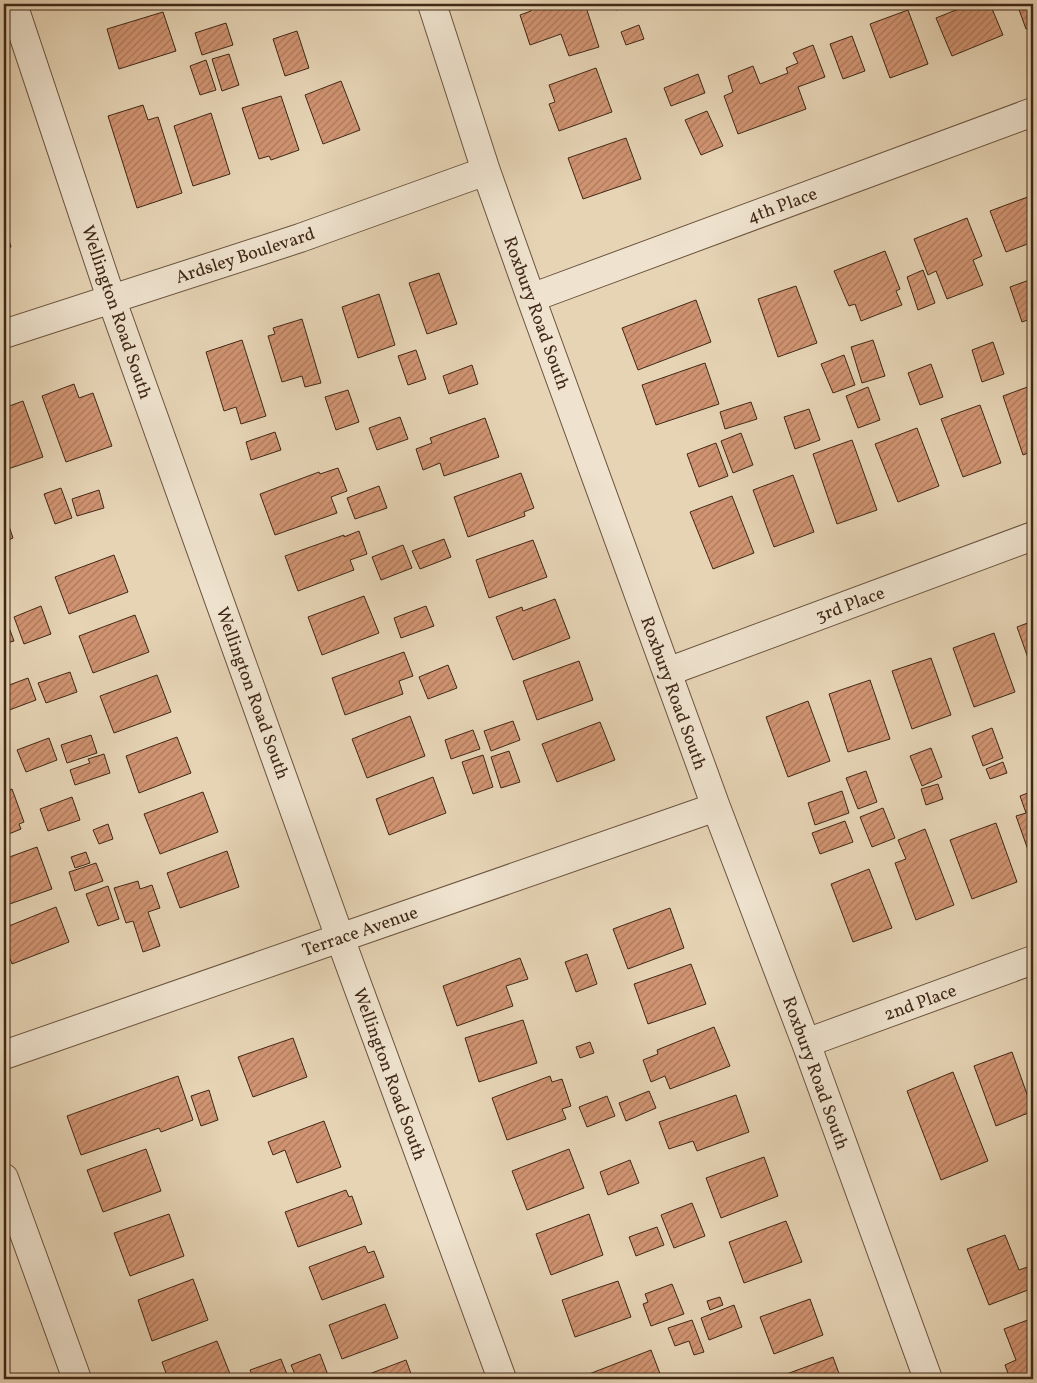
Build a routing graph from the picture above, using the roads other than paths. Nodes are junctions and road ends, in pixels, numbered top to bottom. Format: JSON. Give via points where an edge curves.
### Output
{"nodes":[{"id":1,"x":13,"y":4,"type":"edge"},
{"id":2,"x":432,"y":4,"type":"edge"},
{"id":3,"x":1033,"y":112,"type":"edge"},
{"id":4,"x":486,"y":171,"type":"junction"},
{"id":5,"x":111,"y":298,"type":"junction"},
{"id":6,"x":531,"y":298,"type":"junction"},
{"id":7,"x":4,"y":334,"type":"edge"},
{"id":8,"x":1033,"y":536,"type":"edge"},
{"id":9,"x":667,"y":672,"type":"junction"},
{"id":10,"x":716,"y":807,"type":"junction"},
{"id":11,"x":340,"y":938,"type":"junction"},
{"id":12,"x":1033,"y":960,"type":"edge"},
{"id":13,"x":806,"y":1043,"type":"junction"},
{"id":14,"x":4,"y":1055,"type":"edge"},
{"id":15,"x":4,"y":1178,"type":"edge"},
{"id":16,"x":78,"y":1379,"type":"edge"},
{"id":17,"x":502,"y":1379,"type":"edge"},
{"id":18,"x":928,"y":1379,"type":"edge"}],
"edges":[{"from":1,"to":5,"type":"street","name":"Wellington Road South"},
{"from":2,"to":4,"type":"street","name":"Roxbury Road South"},
{"from":3,"to":6,"type":"street","name":"4th Place"},
{"from":4,"to":5,"type":"street","name":"Ardsley Boulevard","via":[[300,238]]},
{"from":4,"to":6,"type":"street","name":"Roxbury Road South"},
{"from":5,"to":7,"type":"street","name":"Ardsley Boulevard"},
{"from":5,"to":11,"type":"street","name":"Wellington Road South"},
{"from":6,"to":9,"type":"street","name":"Roxbury Road South"},
{"from":8,"to":9,"type":"street","name":"3rd Place"},
{"from":9,"to":10,"type":"street","name":"Roxbury Road South"},
{"from":10,"to":11,"type":"street","name":"Terrace Avenue"},
{"from":10,"to":13,"type":"street","name":"Roxbury Road South"},
{"from":11,"to":14,"type":"street","name":"Terrace Avenue"},
{"from":11,"to":17,"type":"street","name":"Wellington Road South"},
{"from":12,"to":13,"type":"street","name":"2nd Place"},
{"from":13,"to":18,"type":"street","name":"Roxbury Road South"},
{"from":15,"to":16,"type":"street"}]}
